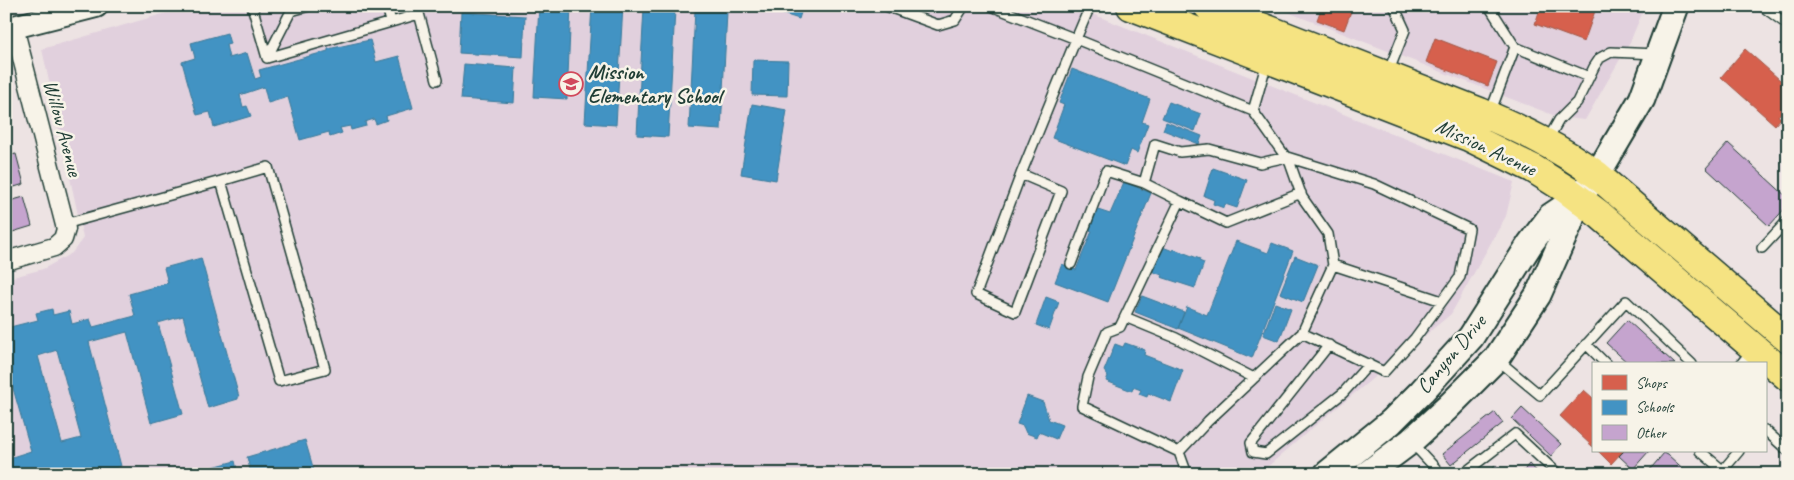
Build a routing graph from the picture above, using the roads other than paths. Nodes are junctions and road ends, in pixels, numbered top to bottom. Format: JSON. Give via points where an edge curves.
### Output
{"nodes":[{"id":1,"x":96,"y":6,"type":"edge"},
{"id":2,"x":252,"y":6,"type":"edge"},
{"id":3,"x":309,"y":6,"type":"edge"},
{"id":4,"x":387,"y":6,"type":"edge"},
{"id":5,"x":886,"y":6,"type":"edge"},
{"id":6,"x":964,"y":6,"type":"edge"},
{"id":7,"x":990,"y":6,"type":"edge"},
{"id":8,"x":1090,"y":6,"type":"edge"},
{"id":9,"x":1131,"y":6,"type":"edge"},
{"id":10,"x":1208,"y":6,"type":"edge"},
{"id":11,"x":1394,"y":6,"type":"edge"},
{"id":12,"x":1489,"y":6,"type":"edge"},
{"id":13,"x":1676,"y":6,"type":"edge"},
{"id":14,"x":1762,"y":6,"type":"edge"},
{"id":15,"x":418,"y":10,"type":"edge"},
{"id":16,"x":391,"y":22,"type":"junction"},
{"id":17,"x":1788,"y":25,"type":"edge"},
{"id":18,"x":10,"y":28,"type":"edge"},
{"id":19,"x":1076,"y":39,"type":"junction"},
{"id":20,"x":1515,"y":47,"type":"junction"},
{"id":21,"x":1659,"y":54,"type":"junction"},
{"id":22,"x":267,"y":58,"type":"junction"},
{"id":23,"x":1268,"y":59,"type":"junction"},
{"id":24,"x":1387,"y":76,"type":"junction"},
{"id":25,"x":1589,"y":77,"type":"junction"},
{"id":26,"x":437,"y":80,"type":"dead end"},
{"id":27,"x":1253,"y":111,"type":"junction"},
{"id":28,"x":1488,"y":116,"type":"junction"},
{"id":29,"x":1547,"y":142,"type":"junction"},
{"id":30,"x":1287,"y":157,"type":"junction"},
{"id":31,"x":1021,"y":174,"type":"junction"},
{"id":32,"x":1598,"y":175,"type":"junction"},
{"id":33,"x":221,"y":181,"type":"junction"},
{"id":34,"x":1144,"y":183,"type":"junction"},
{"id":35,"x":1301,"y":193,"type":"junction"},
{"id":36,"x":1578,"y":198,"type":"junction"},
{"id":37,"x":1180,"y":201,"type":"junction"},
{"id":38,"x":1788,"y":220,"type":"edge"},
{"id":39,"x":64,"y":232,"type":"junction"},
{"id":40,"x":1762,"y":248,"type":"dead end"},
{"id":41,"x":6,"y":261,"type":"edge"},
{"id":42,"x":1071,"y":264,"type":"dead end"},
{"id":43,"x":1333,"y":266,"type":"junction"},
{"id":44,"x":1442,"y":301,"type":"junction"},
{"id":45,"x":1125,"y":317,"type":"junction"},
{"id":46,"x":1302,"y":332,"type":"junction"},
{"id":47,"x":1788,"y":339,"type":"edge"},
{"id":48,"x":1586,"y":344,"type":"junction"},
{"id":49,"x":1329,"y":345,"type":"junction"},
{"id":50,"x":1748,"y":356,"type":"edge"},
{"id":51,"x":1496,"y":359,"type":"junction"},
{"id":52,"x":1604,"y":362,"type":"edge"},
{"id":53,"x":1690,"y":362,"type":"edge"},
{"id":54,"x":1760,"y":362,"type":"edge"},
{"id":55,"x":1369,"y":364,"type":"junction"},
{"id":56,"x":1766,"y":365,"type":"edge"},
{"id":57,"x":1787,"y":376,"type":"edge"},
{"id":58,"x":1254,"y":378,"type":"junction"},
{"id":59,"x":1766,"y":431,"type":"edge"},
{"id":60,"x":1411,"y":441,"type":"junction"},
{"id":61,"x":1788,"y":451,"type":"edge"},
{"id":62,"x":1179,"y":452,"type":"junction"},
{"id":63,"x":1701,"y":452,"type":"edge"},
{"id":64,"x":1738,"y":452,"type":"edge"},
{"id":65,"x":1725,"y":472,"type":"edge"},
{"id":66,"x":1187,"y":474,"type":"edge"},
{"id":67,"x":1327,"y":474,"type":"edge"},
{"id":68,"x":1367,"y":474,"type":"edge"},
{"id":69,"x":1441,"y":474,"type":"edge"},
{"id":70,"x":1463,"y":474,"type":"edge"},
{"id":71,"x":1558,"y":474,"type":"edge"}],
"edges":[{"from":1,"to":18,"type":"street"},
{"from":2,"to":22,"type":"lane"},
{"from":3,"to":22,"type":"lane","via":[[291,11]]},
{"from":4,"to":16,"type":"lane"},
{"from":5,"to":6,"type":"lane","via":[[938,25],[955,20]]},
{"from":7,"to":19,"type":"lane"},
{"from":8,"to":19,"type":"lane"},
{"from":9,"to":23,"type":"main road","name":"Mission Avenue"},
{"from":10,"to":24,"type":"main road","name":"Mission Avenue"},
{"from":11,"to":24,"type":"lane","via":[[1405,30]]},
{"from":12,"to":20,"type":"lane"},
{"from":13,"to":21,"type":"main road","name":"Canyon Drive"},
{"from":14,"to":17,"type":"lane"},
{"from":15,"to":16,"type":"lane"},
{"from":15,"to":26,"type":"lane"},
{"from":16,"to":22,"type":"lane"},
{"from":18,"to":39,"type":"street","name":"Willow Avenue"},
{"from":19,"to":27,"type":"lane"},
{"from":19,"to":31,"type":"lane"},
{"from":20,"to":25,"type":"lane"},
{"from":20,"to":28,"type":"lane"},
{"from":21,"to":25,"type":"lane","via":[[1611,52],[1600,58]]},
{"from":21,"to":32,"type":"main road","name":"Canyon Drive","via":[[1642,99]]},
{"from":23,"to":27,"type":"lane"},
{"from":23,"to":36,"type":"main road","name":"Mission Avenue","via":[[1469,137],[1532,168]]},
{"from":24,"to":28,"type":"main road","name":"Mission Avenue"},
{"from":25,"to":29,"type":"lane","via":[[1577,102],[1558,120]]},
{"from":27,"to":30,"type":"lane"},
{"from":28,"to":29,"type":"main road","name":"Mission Avenue"},
{"from":29,"to":32,"type":"main road","name":"Mission Avenue"},
{"from":30,"to":34,"type":"lane","via":[[1260,163],[1210,149],[1180,152],[1155,144]]},
{"from":30,"to":35,"type":"lane"},
{"from":30,"to":44,"type":"lane","via":[[1374,184],[1470,229],[1460,277]]},
{"from":31,"to":31,"type":"lane","via":[[976,294],[1015,312],[1061,191]]},
{"from":32,"to":36,"type":"main road","name":"Canyon Drive"},
{"from":32,"to":47,"type":"main road","name":"Mission Avenue"},
{"from":33,"to":33,"type":"lane","via":[[279,381],[325,369],[268,167]]},
{"from":33,"to":39,"type":"lane"},
{"from":34,"to":37,"type":"lane"},
{"from":34,"to":42,"type":"lane","via":[[1106,171]]},
{"from":35,"to":37,"type":"lane","via":[[1226,223]]},
{"from":35,"to":43,"type":"lane","via":[[1328,234]]},
{"from":36,"to":50,"type":"main road","name":"Mission Avenue","via":[[1600,214]]},
{"from":36,"to":51,"type":"main road","name":"Canyon Drive","via":[[1538,295]]},
{"from":36,"to":67,"type":"main road","name":"Canyon Drive","via":[[1551,216],[1471,337],[1422,391],[1391,422]]},
{"from":37,"to":45,"type":"lane"},
{"from":38,"to":40,"type":"lane"},
{"from":39,"to":41,"type":"street","via":[[54,247]]},
{"from":43,"to":44,"type":"lane"},
{"from":43,"to":46,"type":"lane"},
{"from":44,"to":55,"type":"lane","via":[[1384,372]]},
{"from":45,"to":58,"type":"lane","via":[[1176,338]]},
{"from":45,"to":62,"type":"lane","via":[[1120,327],[1107,332],[1088,377],[1082,406]]},
{"from":46,"to":49,"type":"lane"},
{"from":46,"to":58,"type":"lane"},
{"from":48,"to":51,"type":"lane","via":[[1540,395]]},
{"from":48,"to":52,"type":"lane"},
{"from":48,"to":53,"type":"lane","via":[[1626,301]]},
{"from":49,"to":55,"type":"lane"},
{"from":49,"to":55,"type":"lane","via":[[1251,443],[1253,452],[1266,454],[1343,393]]},
{"from":50,"to":54,"type":"main road","name":"Mission Avenue"},
{"from":51,"to":60,"type":"main road","name":"Canyon Drive"},
{"from":56,"to":57,"type":"main road","name":"Mission Avenue"},
{"from":58,"to":62,"type":"lane"},
{"from":59,"to":61,"type":"lane"},
{"from":60,"to":68,"type":"main road","name":"Canyon Drive"},
{"from":60,"to":69,"type":"lane"},
{"from":62,"to":66,"type":"lane"},
{"from":63,"to":65,"type":"lane"},
{"from":64,"to":65,"type":"lane"},
{"from":70,"to":71,"type":"lane","via":[[1515,434]]}]}
